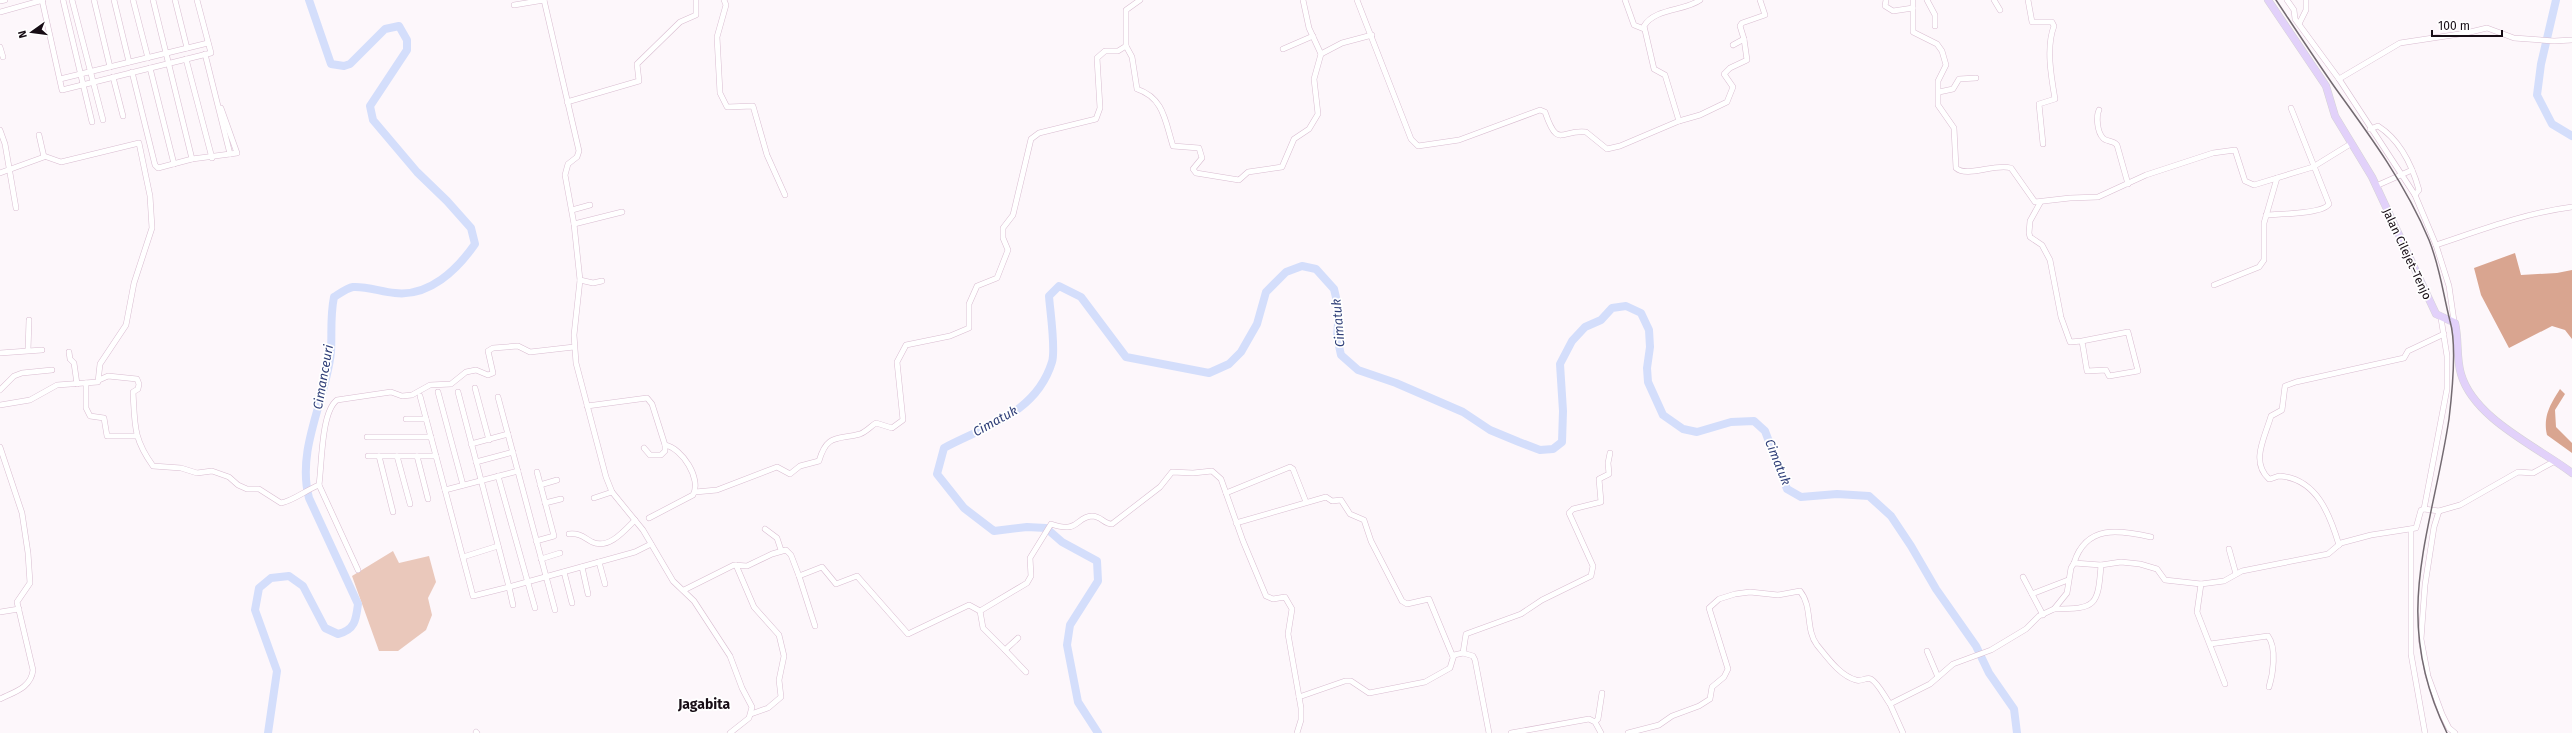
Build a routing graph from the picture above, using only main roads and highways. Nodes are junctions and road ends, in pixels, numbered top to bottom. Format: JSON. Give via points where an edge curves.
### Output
{"nodes":[{"id":1,"x":2268,"y":0,"type":"edge"},
{"id":2,"x":2572,"y":474,"type":"edge"}],
"edges":[{"from":1,"to":2,"type":"main road","name":"Jalan Cilejet–Tenjo","via":[[2322,79],[2335,116],[2376,186],[2435,313],[2441,318],[2454,321],[2461,375],[2474,398],[2502,425]]}]}
